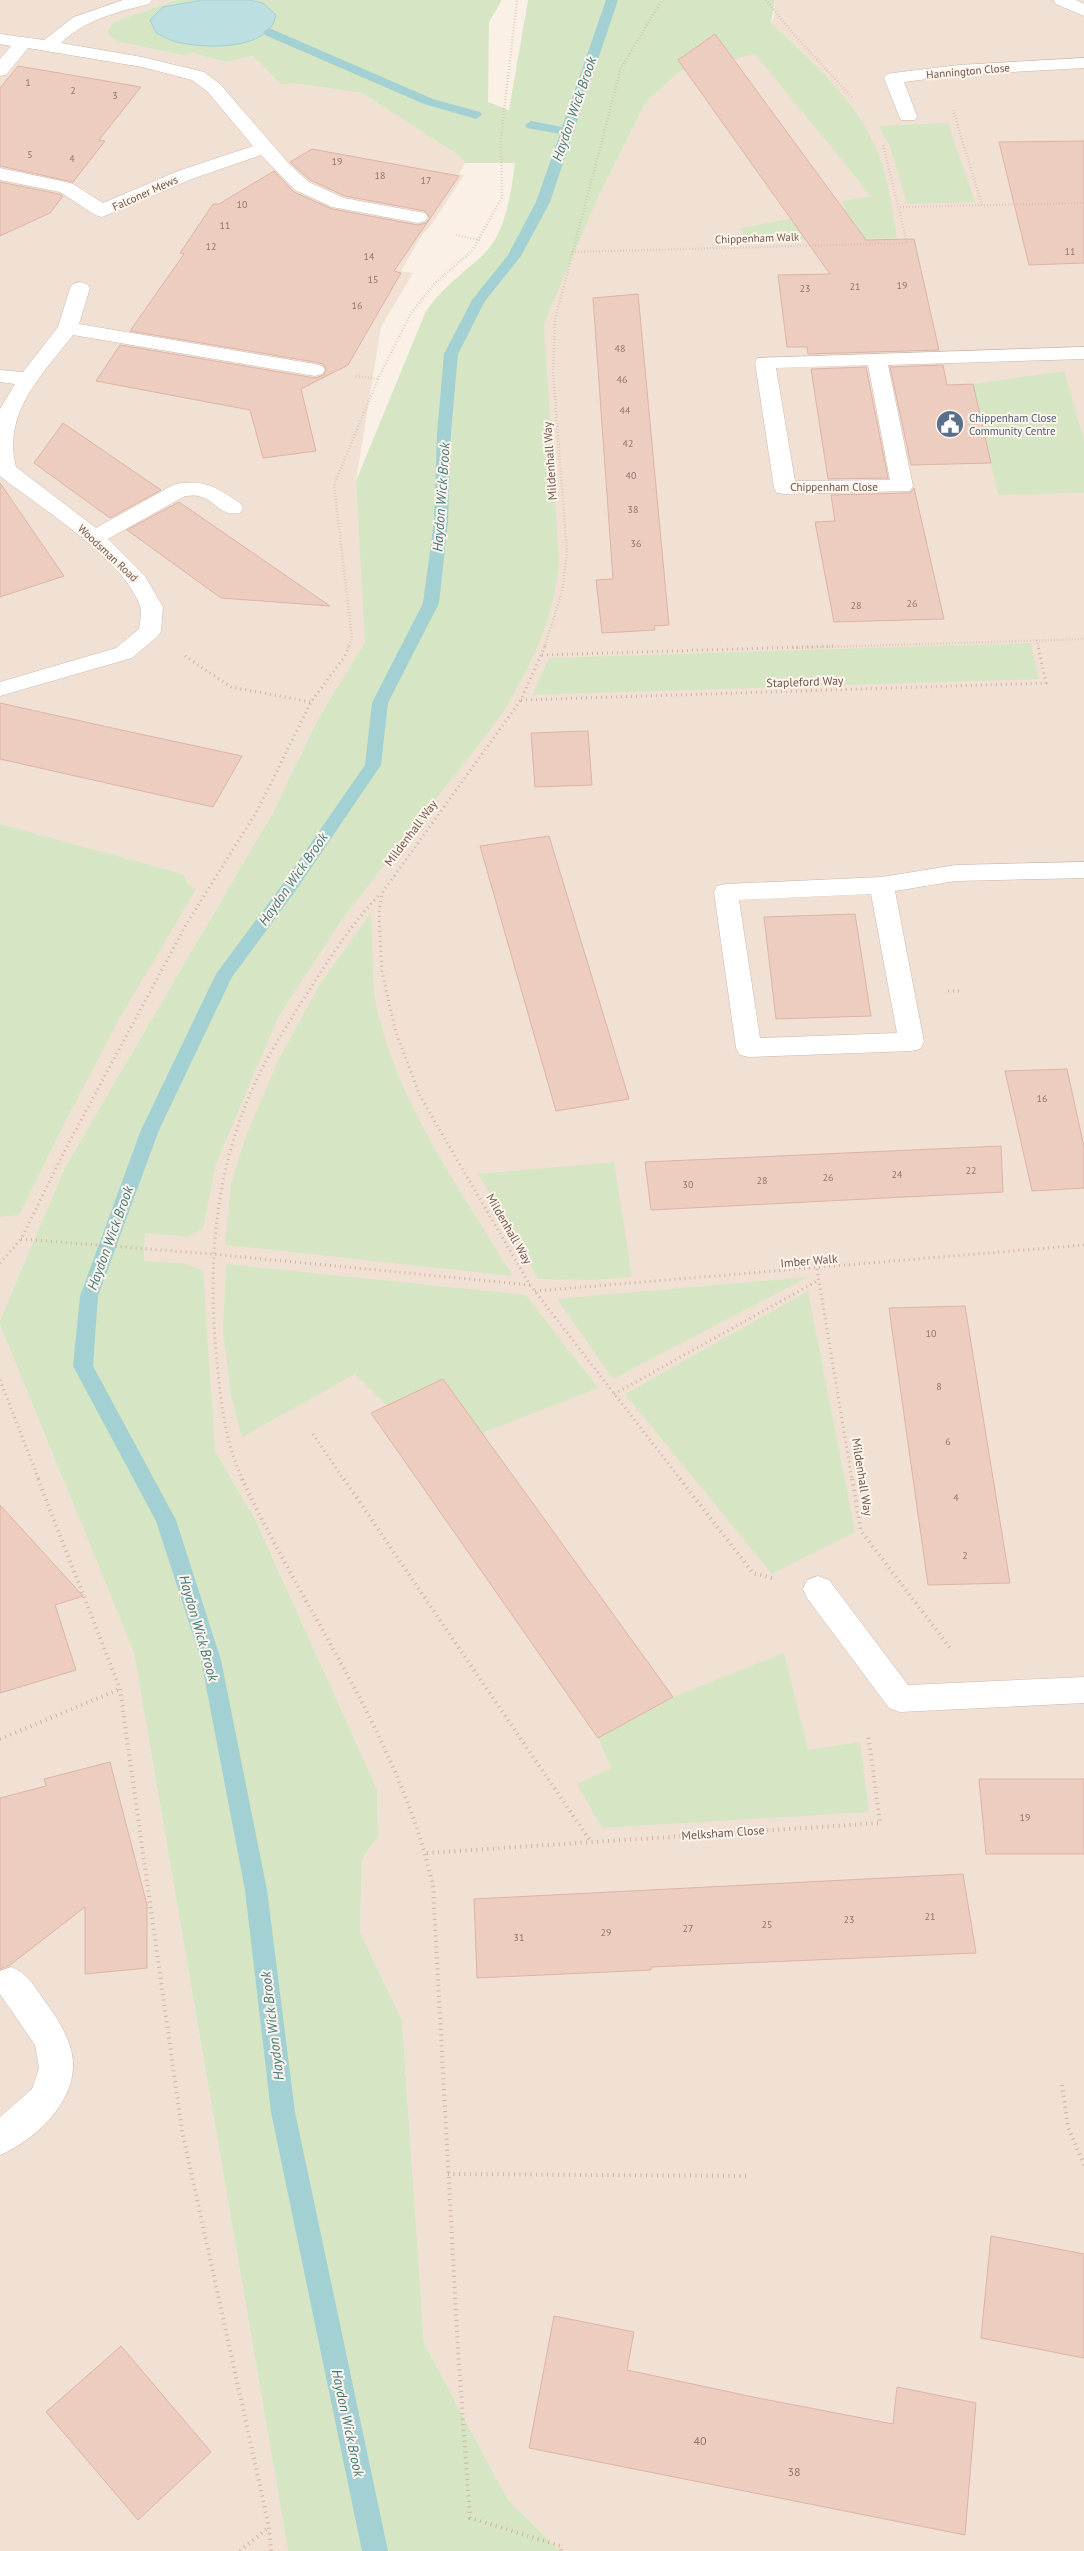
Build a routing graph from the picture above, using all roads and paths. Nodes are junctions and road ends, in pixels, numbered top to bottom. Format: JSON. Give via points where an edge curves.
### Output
{"nodes":[{"id":1,"x":143,"y":0,"type":"edge"},
{"id":2,"x":517,"y":0,"type":"edge"},
{"id":3,"x":662,"y":0,"type":"edge"},
{"id":4,"x":766,"y":0,"type":"edge"},
{"id":5,"x":1062,"y":0,"type":"edge"},
{"id":6,"x":1084,"y":11,"type":"edge"},
{"id":7,"x":0,"y":39,"type":"edge"},
{"id":8,"x":24,"y":42,"type":"junction"},
{"id":9,"x":48,"y":46,"type":"junction"},
{"id":10,"x":1084,"y":63,"type":"edge"},
{"id":11,"x":0,"y":71,"type":"edge"},
{"id":12,"x":941,"y":72,"type":"junction"},
{"id":13,"x":854,"y":99,"type":"dead end"},
{"id":14,"x":908,"y":116,"type":"dead end"},
{"id":15,"x":879,"y":136,"type":"dead end"},
{"id":16,"x":264,"y":148,"type":"junction"},
{"id":17,"x":0,"y":174,"type":"edge"},
{"id":18,"x":1084,"y":203,"type":"edge"},
{"id":19,"x":982,"y":205,"type":"junction"},
{"id":20,"x":900,"y":207,"type":"junction"},
{"id":21,"x":418,"y":217,"type":"dead end"},
{"id":22,"x":572,"y":252,"type":"junction"},
{"id":23,"x":80,"y":288,"type":"dead end"},
{"id":24,"x":68,"y":328,"type":"junction"},
{"id":25,"x":1084,"y":354,"type":"edge"},
{"id":26,"x":877,"y":359,"type":"junction"},
{"id":27,"x":315,"y":370,"type":"dead end"},
{"id":28,"x":0,"y":376,"type":"edge"},
{"id":29,"x":29,"y":379,"type":"junction"},
{"id":30,"x":3,"y":470,"type":"edge"},
{"id":31,"x":232,"y":508,"type":"dead end"},
{"id":32,"x":93,"y":538,"type":"junction"},
{"id":33,"x":151,"y":632,"type":"junction"},
{"id":34,"x":1084,"y":639,"type":"edge"},
{"id":35,"x":1037,"y":640,"type":"junction"},
{"id":36,"x":542,"y":655,"type":"junction"},
{"id":37,"x":0,"y":689,"type":"edge"},
{"id":38,"x":521,"y":700,"type":"junction"},
{"id":39,"x":311,"y":702,"type":"junction"},
{"id":40,"x":1084,"y":870,"type":"edge"},
{"id":41,"x":882,"y":885,"type":"junction"},
{"id":42,"x":382,"y":893,"type":"junction"},
{"id":43,"x":21,"y":1239,"type":"junction"},
{"id":44,"x":1084,"y":1244,"type":"edge"},
{"id":45,"x":212,"y":1254,"type":"junction"},
{"id":46,"x":0,"y":1263,"type":"edge"},
{"id":47,"x":817,"y":1269,"type":"junction"},
{"id":48,"x":819,"y":1280,"type":"junction"},
{"id":49,"x":530,"y":1285,"type":"junction"},
{"id":50,"x":535,"y":1291,"type":"junction"},
{"id":51,"x":0,"y":1380,"type":"edge"},
{"id":52,"x":614,"y":1394,"type":"junction"},
{"id":53,"x":312,"y":1434,"type":"dead end"},
{"id":54,"x":818,"y":1590,"type":"joint"},
{"id":55,"x":120,"y":1689,"type":"junction"},
{"id":56,"x":1084,"y":1690,"type":"edge"},
{"id":57,"x":988,"y":1696,"type":"junction"},
{"id":58,"x":900,"y":1699,"type":"junction"},
{"id":59,"x":0,"y":1739,"type":"edge"},
{"id":60,"x":591,"y":1842,"type":"junction"},
{"id":61,"x":427,"y":1853,"type":"junction"},
{"id":62,"x":11,"y":1982,"type":"dead end"},
{"id":63,"x":1062,"y":2084,"type":"dead end"},
{"id":64,"x":0,"y":2138,"type":"edge"},
{"id":65,"x":1084,"y":2165,"type":"edge"},
{"id":66,"x":448,"y":2174,"type":"junction"},
{"id":67,"x":749,"y":2176,"type":"dead end"},
{"id":68,"x":269,"y":2527,"type":"junction"},
{"id":69,"x":240,"y":2551,"type":"edge"},
{"id":70,"x":271,"y":2551,"type":"edge"},
{"id":71,"x":561,"y":2551,"type":"edge"}],
"edges":[{"from":1,"to":9,"type":"street","via":[[78,20]]},
{"from":2,"to":39,"type":"path","via":[[501,138],[502,197],[472,251],[435,284],[411,313],[378,379],[334,485],[352,638],[345,656]]},
{"from":3,"to":22,"type":"path","name":"Mildenhall Way","via":[[621,68]]},
{"from":4,"to":13,"type":"path"},
{"from":5,"to":6,"type":"street"},
{"from":7,"to":8,"type":"street"},
{"from":8,"to":9,"type":"street"},
{"from":8,"to":11,"type":"street"},
{"from":9,"to":16,"type":"street","via":[[142,62],[198,76],[214,88]]},
{"from":10,"to":12,"type":"street","name":"Hannington Close"},
{"from":12,"to":14,"type":"street","name":"Hannington Close","via":[[893,78]]},
{"from":12,"to":19,"type":"path"},
{"from":15,"to":20,"type":"path","name":"Chippenham Walk"},
{"from":16,"to":17,"type":"street","name":"Falconer Mews","via":[[185,175],[102,211],[66,188]]},
{"from":16,"to":21,"type":"street","via":[[302,186],[326,199]]},
{"from":18,"to":19,"type":"path"},
{"from":19,"to":20,"type":"path"},
{"from":20,"to":22,"type":"path","name":"Chippenham Walk","via":[[907,242]]},
{"from":22,"to":36,"type":"path","name":"Mildenhall Way","via":[[552,342],[567,553],[562,592]]},
{"from":23,"to":24,"type":"street"},
{"from":24,"to":27,"type":"street"},
{"from":24,"to":29,"type":"street","name":"Woodsman Road"},
{"from":25,"to":26,"type":"street","name":"Chippenham Close"},
{"from":26,"to":26,"type":"street","name":"Chippenham Close","via":[[764,362],[785,488],[902,486]]},
{"from":28,"to":29,"type":"street"},
{"from":29,"to":30,"type":"street","name":"Woodsman Road","via":[[5,422],[1,443]]},
{"from":30,"to":32,"type":"street","name":"Woodsman Road","via":[[60,509]]},
{"from":31,"to":32,"type":"street","via":[[204,489],[181,490]]},
{"from":32,"to":33,"type":"street","name":"Woodsman Road","via":[[142,585],[153,604]]},
{"from":33,"to":37,"type":"street","via":[[128,651]]},
{"from":33,"to":39,"type":"path","via":[[231,687]]},
{"from":34,"to":35,"type":"path"},
{"from":35,"to":36,"type":"path"},
{"from":35,"to":38,"type":"path","name":"Stapleford Way","via":[[1046,683]]},
{"from":36,"to":38,"type":"path","name":"Mildenhall Way"},
{"from":38,"to":42,"type":"path","name":"Mildenhall Way"},
{"from":39,"to":43,"type":"path","via":[[257,811],[187,924],[66,1148]]},
{"from":40,"to":41,"type":"street","via":[[956,873]]},
{"from":41,"to":41,"type":"street","via":[[726,892],[749,1048],[911,1042]]},
{"from":42,"to":45,"type":"path","via":[[357,916],[265,1063],[242,1114],[220,1184]]},
{"from":42,"to":49,"type":"path","name":"Mildenhall Way","via":[[379,913],[382,972],[396,1033],[420,1096]]},
{"from":43,"to":45,"type":"path"},
{"from":43,"to":46,"type":"path"},
{"from":44,"to":47,"type":"path","name":"Imber Walk"},
{"from":45,"to":49,"type":"path"},
{"from":45,"to":61,"type":"path","via":[[214,1343],[234,1460],[262,1521],[374,1725]]},
{"from":47,"to":48,"type":"path","name":"Mildenhall Way"},
{"from":47,"to":50,"type":"path","name":"Imber Walk"},
{"from":48,"to":52,"type":"path"},
{"from":48,"to":57,"type":"path","name":"Mildenhall Way","via":[[861,1532]]},
{"from":49,"to":50,"type":"path","name":"Mildenhall Way"},
{"from":50,"to":52,"type":"path","name":"Mildenhall Way"},
{"from":51,"to":55,"type":"path"},
{"from":52,"to":54,"type":"path","name":"Mildenhall Way","via":[[753,1574]]},
{"from":53,"to":60,"type":"path"},
{"from":54,"to":58,"type":"street"},
{"from":55,"to":59,"type":"path"},
{"from":55,"to":68,"type":"path","via":[[182,2131]]},
{"from":56,"to":57,"type":"street"},
{"from":57,"to":58,"type":"street"},
{"from":58,"to":60,"type":"path","name":"Melksham Close","via":[[867,1727],[880,1823]]},
{"from":60,"to":61,"type":"path","name":"Melksham Close"},
{"from":61,"to":66,"type":"path","via":[[433,1887]]},
{"from":62,"to":64,"type":"street","via":[[54,2044],[56,2078],[44,2101]]},
{"from":63,"to":65,"type":"path","via":[[1068,2127]]},
{"from":66,"to":67,"type":"path"},
{"from":66,"to":71,"type":"path","via":[[470,2518],[561,2546]]},
{"from":68,"to":69,"type":"path"},
{"from":68,"to":70,"type":"path"}]}
